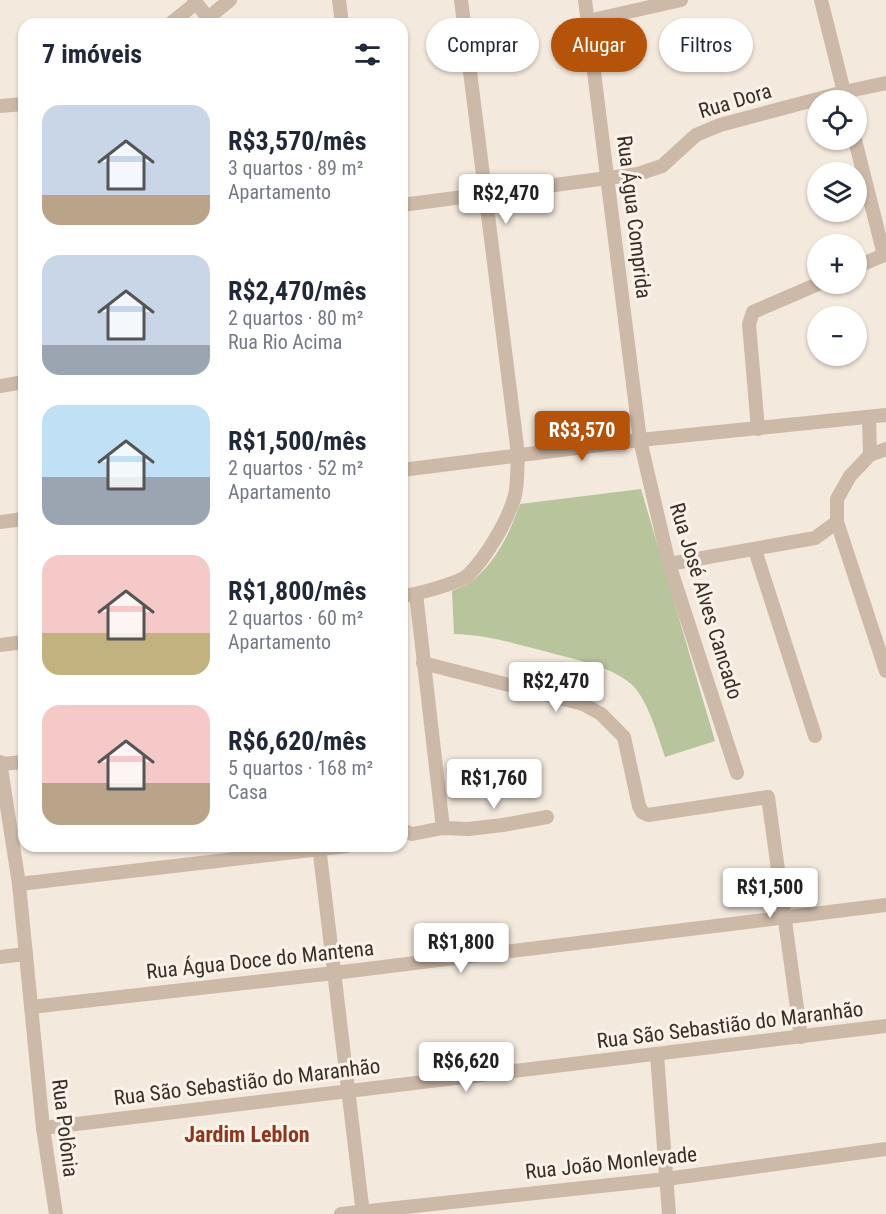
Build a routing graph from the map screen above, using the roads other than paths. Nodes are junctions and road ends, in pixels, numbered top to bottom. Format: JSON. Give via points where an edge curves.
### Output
{"nodes":[{"id":1,"x":230,"y":0,"type":"edge"},
{"id":2,"x":339,"y":0,"type":"edge"},
{"id":3,"x":461,"y":0,"type":"edge"},
{"id":4,"x":585,"y":0,"type":"edge"},
{"id":5,"x":681,"y":0,"type":"edge"},
{"id":6,"x":821,"y":0,"type":"edge"},
{"id":7,"x":195,"y":1,"type":"edge"},
{"id":8,"x":177,"y":18,"type":"edge"},
{"id":9,"x":207,"y":18,"type":"edge"},
{"id":10,"x":212,"y":18,"type":"edge"},
{"id":11,"x":341,"y":18,"type":"edge"},
{"id":12,"x":588,"y":18,"type":"edge"},
{"id":13,"x":601,"y":18,"type":"edge"},
{"id":14,"x":594,"y":72,"type":"edge"},
{"id":15,"x":886,"y":83,"type":"edge"},
{"id":16,"x":844,"y":90,"type":"edge"},
{"id":17,"x":864,"y":90,"type":"edge"},
{"id":18,"x":18,"y":104,"type":"edge"},
{"id":19,"x":807,"y":105,"type":"edge"},
{"id":20,"x":0,"y":106,"type":"edge"},
{"id":21,"x":858,"y":150,"type":"edge"},
{"id":22,"x":608,"y":179,"type":"junction"},
{"id":23,"x":486,"y":194,"type":"junction"},
{"id":24,"x":408,"y":204,"type":"edge"},
{"id":25,"x":885,"y":254,"type":"edge"},
{"id":26,"x":867,"y":262,"type":"edge"},
{"id":27,"x":807,"y":289,"type":"edge"},
{"id":28,"x":18,"y":383,"type":"edge"},
{"id":29,"x":0,"y":386,"type":"edge"},
{"id":30,"x":886,"y":415,"type":"edge"},
{"id":31,"x":869,"y":417,"type":"junction"},
{"id":32,"x":758,"y":429,"type":"junction"},
{"id":33,"x":640,"y":440,"type":"junction"},
{"id":34,"x":886,"y":449,"type":"edge"},
{"id":35,"x":518,"y":454,"type":"junction"},
{"id":36,"x":870,"y":454,"type":"junction"},
{"id":37,"x":408,"y":469,"type":"edge"},
{"id":38,"x":18,"y":520,"type":"edge"},
{"id":39,"x":0,"y":522,"type":"edge"},
{"id":40,"x":837,"y":522,"type":"junction"},
{"id":41,"x":754,"y":550,"type":"junction"},
{"id":42,"x":669,"y":564,"type":"junction"},
{"id":43,"x":409,"y":595,"type":"edge"},
{"id":44,"x":18,"y":643,"type":"edge"},
{"id":45,"x":0,"y":645,"type":"edge"},
{"id":46,"x":423,"y":663,"type":"junction"},
{"id":47,"x":886,"y":671,"type":"edge"},
{"id":48,"x":815,"y":736,"type":"dead end"},
{"id":49,"x":18,"y":762,"type":"edge"},
{"id":50,"x":0,"y":763,"type":"edge"},
{"id":51,"x":737,"y":773,"type":"dead end"},
{"id":52,"x":547,"y":817,"type":"dead end"},
{"id":53,"x":443,"y":828,"type":"junction"},
{"id":54,"x":408,"y":832,"type":"edge"},
{"id":55,"x":286,"y":852,"type":"edge"},
{"id":56,"x":319,"y":852,"type":"edge"},
{"id":57,"x":20,"y":884,"type":"junction"},
{"id":58,"x":886,"y":905,"type":"edge"},
{"id":59,"x":785,"y":919,"type":"junction"},
{"id":60,"x":26,"y":954,"type":"junction"},
{"id":61,"x":0,"y":957,"type":"edge"},
{"id":62,"x":334,"y":973,"type":"junction"},
{"id":63,"x":31,"y":1006,"type":"junction"},
{"id":64,"x":886,"y":1026,"type":"edge"},
{"id":65,"x":801,"y":1037,"type":"junction"},
{"id":66,"x":657,"y":1055,"type":"junction"},
{"id":67,"x":348,"y":1091,"type":"junction"},
{"id":68,"x":43,"y":1128,"type":"junction"},
{"id":69,"x":886,"y":1149,"type":"edge"},
{"id":70,"x":666,"y":1179,"type":"junction"},
{"id":71,"x":362,"y":1213,"type":"edge"},
{"id":72,"x":56,"y":1214,"type":"edge"},
{"id":73,"x":340,"y":1214,"type":"edge"},
{"id":74,"x":669,"y":1214,"type":"edge"}],
"edges":[{"from":1,"to":10,"type":"street"},
{"from":2,"to":11,"type":"street"},
{"from":3,"to":23,"type":"street"},
{"from":4,"to":12,"type":"street","name":"Rua Água Comprida"},
{"from":5,"to":13,"type":"street"},
{"from":6,"to":16,"type":"street"},
{"from":7,"to":8,"type":"street"},
{"from":7,"to":9,"type":"street"},
{"from":14,"to":22,"type":"street","name":"Rua Água Comprida"},
{"from":15,"to":17,"type":"street","name":"Rua Dora"},
{"from":18,"to":20,"type":"street"},
{"from":19,"to":22,"type":"street","name":"Rua Dora","via":[[720,125],[696,135],[662,166]]},
{"from":21,"to":25,"type":"street"},
{"from":22,"to":23,"type":"street","name":"Rua Dora"},
{"from":22,"to":33,"type":"street","name":"Rua Água Comprida"},
{"from":23,"to":24,"type":"street","name":"Rua Dora"},
{"from":23,"to":35,"type":"street"},
{"from":25,"to":26,"type":"street"},
{"from":27,"to":32,"type":"street","via":[[753,312],[749,324]]},
{"from":28,"to":29,"type":"street"},
{"from":30,"to":31,"type":"street"},
{"from":31,"to":32,"type":"street"},
{"from":31,"to":36,"type":"street"},
{"from":32,"to":33,"type":"street"},
{"from":33,"to":35,"type":"street"},
{"from":33,"to":42,"type":"street","name":"Rua José Alves Cancado"},
{"from":34,"to":36,"type":"street"},
{"from":35,"to":37,"type":"street"},
{"from":35,"to":43,"type":"street","via":[[515,496],[484,554],[466,576]]},
{"from":36,"to":40,"type":"street","via":[[850,476],[837,499]]},
{"from":38,"to":39,"type":"street"},
{"from":40,"to":41,"type":"street","via":[[815,538]]},
{"from":40,"to":47,"type":"street"},
{"from":41,"to":42,"type":"street"},
{"from":41,"to":48,"type":"street"},
{"from":42,"to":51,"type":"street","name":"Rua José Alves Cancado"},
{"from":43,"to":46,"type":"street"},
{"from":44,"to":45,"type":"street"},
{"from":46,"to":53,"type":"street"},
{"from":46,"to":59,"type":"street","via":[[583,704],[601,714],[624,737],[642,812],[648,815],[768,797]]},
{"from":49,"to":50,"type":"street"},
{"from":50,"to":57,"type":"street","name":"Rua Polônia"},
{"from":52,"to":53,"type":"street","via":[[468,829]]},
{"from":53,"to":54,"type":"street"},
{"from":55,"to":57,"type":"street"},
{"from":56,"to":62,"type":"street"},
{"from":57,"to":60,"type":"street","name":"Rua Polônia"},
{"from":58,"to":59,"type":"street","name":"Rua Água Doce do Mantena"},
{"from":59,"to":62,"type":"street","name":"Rua Água Doce do Mantena"},
{"from":59,"to":65,"type":"street"},
{"from":60,"to":61,"type":"street"},
{"from":60,"to":63,"type":"street","name":"Rua Polônia"},
{"from":62,"to":63,"type":"street","name":"Rua Água Doce do Mantena"},
{"from":62,"to":67,"type":"street"},
{"from":63,"to":68,"type":"street","name":"Rua Polônia"},
{"from":64,"to":65,"type":"street","name":"Rua São Sebastião do Maranhão"},
{"from":65,"to":66,"type":"street","name":"Rua São Sebastião do Maranhão"},
{"from":66,"to":67,"type":"street","name":"Rua São Sebastião do Maranhão"},
{"from":66,"to":70,"type":"street"},
{"from":67,"to":68,"type":"street","name":"Rua São Sebastião do Maranhão"},
{"from":67,"to":71,"type":"street"},
{"from":68,"to":72,"type":"street","name":"Rua Polônia"},
{"from":69,"to":70,"type":"street","name":"Rua João Monlevade"},
{"from":70,"to":71,"type":"street","name":"Rua João Monlevade"},
{"from":70,"to":74,"type":"street"},
{"from":71,"to":73,"type":"street","name":"Rua João Monlevade"}]}
